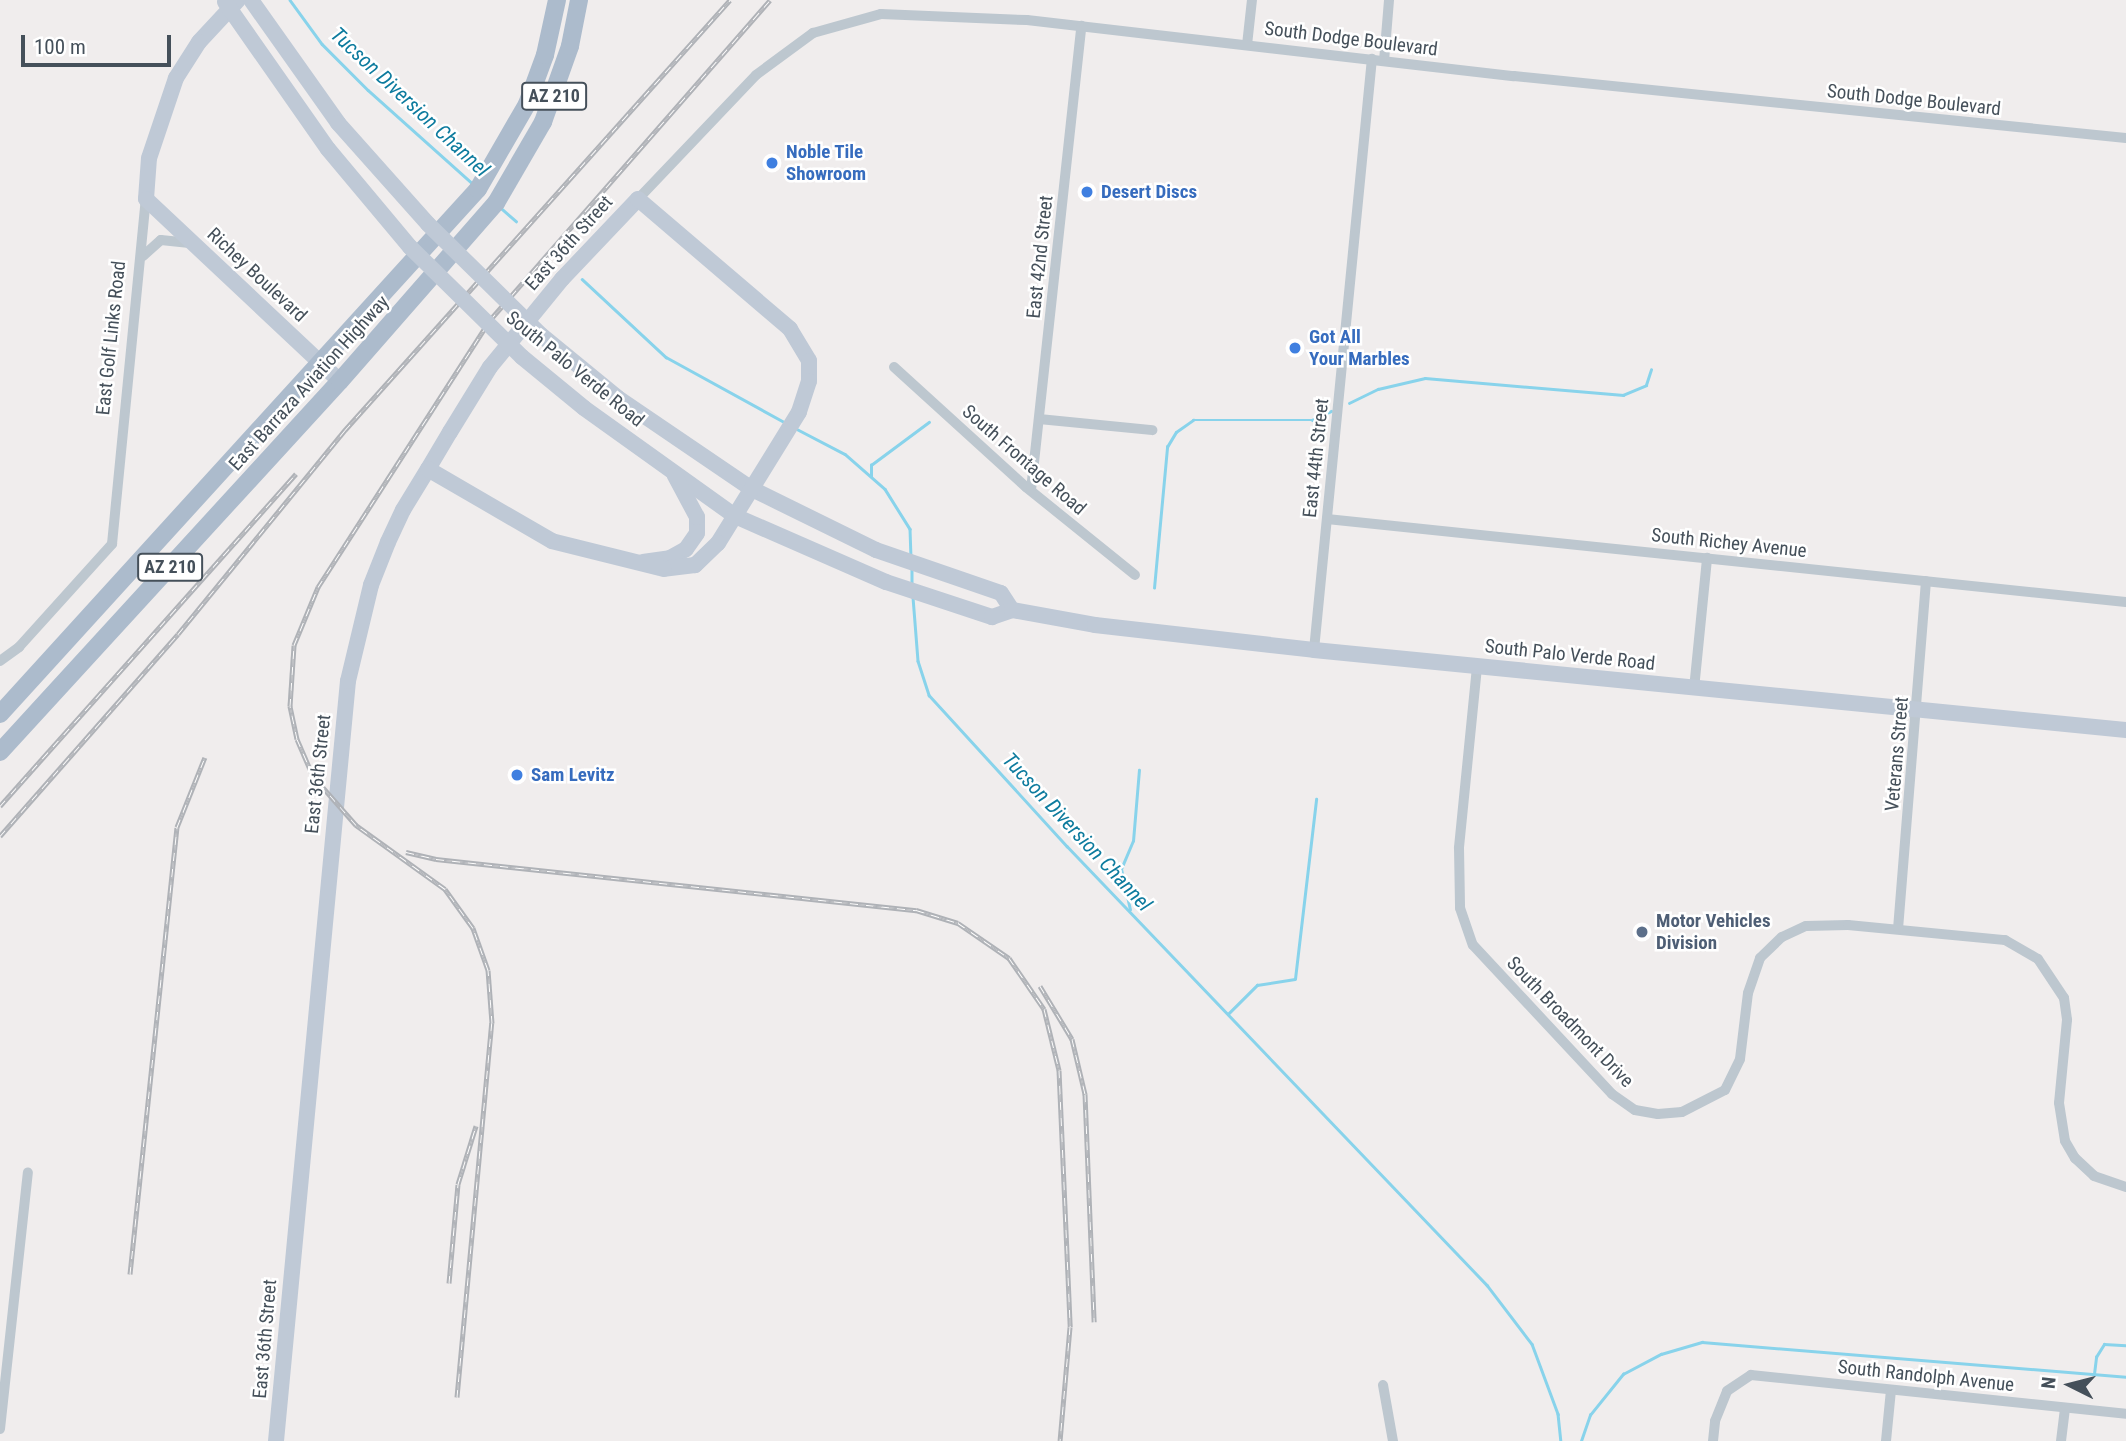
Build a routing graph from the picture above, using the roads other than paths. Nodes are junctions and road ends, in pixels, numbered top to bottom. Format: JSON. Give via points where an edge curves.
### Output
{"nodes":[{"id":1,"x":251,"y":0,"type":"edge"},
{"id":2,"x":557,"y":0,"type":"edge"},
{"id":3,"x":571,"y":0,"type":"edge"},
{"id":4,"x":579,"y":0,"type":"edge"},
{"id":5,"x":1252,"y":0,"type":"edge"},
{"id":6,"x":1389,"y":0,"type":"edge"},
{"id":7,"x":230,"y":3,"type":"edge"},
{"id":8,"x":1082,"y":26,"type":"junction"},
{"id":9,"x":1247,"y":45,"type":"junction"},
{"id":10,"x":1378,"y":60,"type":"junction"},
{"id":11,"x":2126,"y":138,"type":"edge"},
{"id":12,"x":520,"y":165,"type":"junction"},
{"id":13,"x":145,"y":199,"type":"junction"},
{"id":14,"x":638,"y":199,"type":"junction"},
{"id":15,"x":192,"y":243,"type":"junction"},
{"id":16,"x":139,"y":262,"type":"junction"},
{"id":17,"x":323,"y":365,"type":"junction"},
{"id":18,"x":894,"y":367,"type":"dead end"},
{"id":19,"x":340,"y":382,"type":"junction"},
{"id":20,"x":1039,"y":419,"type":"junction"},
{"id":21,"x":1152,"y":430,"type":"dead end"},
{"id":22,"x":428,"y":469,"type":"junction"},
{"id":23,"x":674,"y":473,"type":"junction"},
{"id":24,"x":752,"y":489,"type":"junction"},
{"id":25,"x":1031,"y":491,"type":"junction"},
{"id":26,"x":736,"y":516,"type":"junction"},
{"id":27,"x":1327,"y":519,"type":"junction"},
{"id":28,"x":1707,"y":558,"type":"junction"},
{"id":29,"x":637,"y":563,"type":"junction"},
{"id":30,"x":1135,"y":575,"type":"dead end"},
{"id":31,"x":1926,"y":581,"type":"junction"},
{"id":32,"x":2126,"y":602,"type":"edge"},
{"id":33,"x":1012,"y":610,"type":"junction"},
{"id":34,"x":1314,"y":650,"type":"junction"},
{"id":35,"x":0,"y":661,"type":"edge"},
{"id":36,"x":1477,"y":667,"type":"junction"},
{"id":37,"x":1695,"y":690,"type":"junction"},
{"id":38,"x":1919,"y":711,"type":"junction"},
{"id":39,"x":0,"y":714,"type":"edge"},
{"id":40,"x":2126,"y":730,"type":"edge"},
{"id":41,"x":0,"y":752,"type":"edge"},
{"id":42,"x":1898,"y":929,"type":"junction"},
{"id":43,"x":28,"y":1173,"type":"dead end"},
{"id":44,"x":2126,"y":1187,"type":"edge"},
{"id":45,"x":1383,"y":1385,"type":"dead end"},
{"id":46,"x":1891,"y":1391,"type":"junction"},
{"id":47,"x":2064,"y":1408,"type":"junction"},
{"id":48,"x":2126,"y":1414,"type":"edge"},
{"id":49,"x":0,"y":1429,"type":"edge"},
{"id":50,"x":276,"y":1441,"type":"edge"},
{"id":51,"x":1393,"y":1441,"type":"edge"},
{"id":52,"x":1713,"y":1441,"type":"edge"},
{"id":53,"x":1886,"y":1441,"type":"edge"},
{"id":54,"x":2062,"y":1441,"type":"edge"}],
"edges":[{"from":1,"to":24,"type":"main road","name":"South Palo Verde Road","bridge":true,"via":[[338,123],[428,224],[541,335],[618,398]]},
{"from":2,"to":17,"type":"main road","name":"East Barraza Aviation Highway","number":"AZ 210","via":[[536,83],[491,171]]},
{"from":3,"to":12,"type":"main road","via":[[556,74]]},
{"from":4,"to":12,"type":"main road","name":"East Barraza Aviation Highway","number":"AZ 210","via":[[552,99]]},
{"from":5,"to":9,"type":"street"},
{"from":6,"to":10,"type":"street","name":"East 44th Street"},
{"from":7,"to":13,"type":"main road","name":"East Golf Links Road","via":[[176,78],[149,158]]},
{"from":7,"to":23,"type":"main road","name":"South Palo Verde Road","bridge":true,"via":[[321,139],[410,247],[522,357]]},
{"from":8,"to":9,"type":"street","name":"South Dodge Boulevard"},
{"from":8,"to":14,"type":"street","name":"South Dodge Boulevard","via":[[981,16],[881,14],[813,33],[756,75]]},
{"from":8,"to":20,"type":"street","name":"East 42nd Street"},
{"from":9,"to":10,"type":"street","name":"South Dodge Boulevard"},
{"from":10,"to":11,"type":"street","name":"South Dodge Boulevard"},
{"from":10,"to":27,"type":"street","name":"East 44th Street"},
{"from":12,"to":19,"type":"main road","name":"East Barraza Aviation Highway","number":"AZ 210","via":[[481,221]]},
{"from":13,"to":15,"type":"main road","name":"Richey Boulevard"},
{"from":13,"to":16,"type":"street","name":"East Golf Links Road"},
{"from":14,"to":22,"type":"main road","name":"East 36th Street","via":[[562,279],[490,367]]},
{"from":14,"to":24,"type":"main road","via":[[803,345],[809,381],[799,412]]},
{"from":15,"to":16,"type":"street","via":[[161,240],[148,247]]},
{"from":15,"to":17,"type":"main road","name":"Richey Boulevard"},
{"from":16,"to":35,"type":"street","name":"East Golf Links Road","via":[[112,544],[19,647]]},
{"from":17,"to":19,"type":"main road","name":"Richey Boulevard"},
{"from":17,"to":39,"type":"main road","name":"East Barraza Aviation Highway","number":"AZ 210"},
{"from":18,"to":25,"type":"street","name":"South Frontage Road"},
{"from":19,"to":41,"type":"main road","name":"East Barraza Aviation Highway","number":"AZ 210"},
{"from":20,"to":21,"type":"street"},
{"from":20,"to":25,"type":"street","name":"East 42nd Street"},
{"from":22,"to":29,"type":"main road","via":[[543,538]]},
{"from":22,"to":50,"type":"main road","name":"East 36th Street","via":[[388,542],[371,585],[348,681]]},
{"from":23,"to":26,"type":"main road","name":"South Palo Verde Road"},
{"from":23,"to":29,"type":"main road","via":[[697,517],[697,533],[686,549],[670,558]]},
{"from":24,"to":26,"type":"main road"},
{"from":24,"to":33,"type":"main road","name":"South Palo Verde Road","via":[[876,550],[1001,593]]},
{"from":25,"to":30,"type":"street","name":"South Frontage Road"},
{"from":26,"to":29,"type":"main road","via":[[719,543],[695,565],[664,569]]},
{"from":26,"to":33,"type":"main road","name":"South Palo Verde Road","via":[[940,602],[992,617]]},
{"from":27,"to":28,"type":"street","name":"South Richey Avenue"},
{"from":27,"to":34,"type":"street","name":"East 44th Street"},
{"from":28,"to":31,"type":"street","name":"South Richey Avenue"},
{"from":28,"to":37,"type":"street"},
{"from":31,"to":32,"type":"street","name":"South Richey Avenue"},
{"from":31,"to":38,"type":"street","name":"Veterans Street"},
{"from":33,"to":34,"type":"main road","name":"South Palo Verde Road","via":[[1095,625]]},
{"from":34,"to":36,"type":"main road","name":"South Palo Verde Road"},
{"from":36,"to":37,"type":"main road","name":"South Palo Verde Road"},
{"from":36,"to":42,"type":"street","name":"South Broadmont Drive","via":[[1459,848],[1460,908],[1473,945],[1612,1094],[1635,1110],[1682,1112],[1725,1090],[1740,1059],[1748,993],[1760,958],[1782,937],[1806,926]]},
{"from":37,"to":38,"type":"main road","name":"South Palo Verde Road"},
{"from":38,"to":40,"type":"main road","name":"South Palo Verde Road"},
{"from":38,"to":42,"type":"street","name":"Veterans Street"},
{"from":42,"to":44,"type":"street","name":"South Broadmont Drive","via":[[2005,940],[2024,948],[2047,968],[2067,1009],[2059,1103],[2065,1141],[2094,1176]]},
{"from":43,"to":49,"type":"street"},
{"from":45,"to":51,"type":"street"},
{"from":46,"to":47,"type":"street","name":"South Randolph Avenue"},
{"from":46,"to":52,"type":"street","name":"South Randolph Avenue","via":[[1751,1375],[1727,1391]]},
{"from":46,"to":53,"type":"street"},
{"from":47,"to":48,"type":"street","name":"South Randolph Avenue"},
{"from":47,"to":54,"type":"street"}]}
